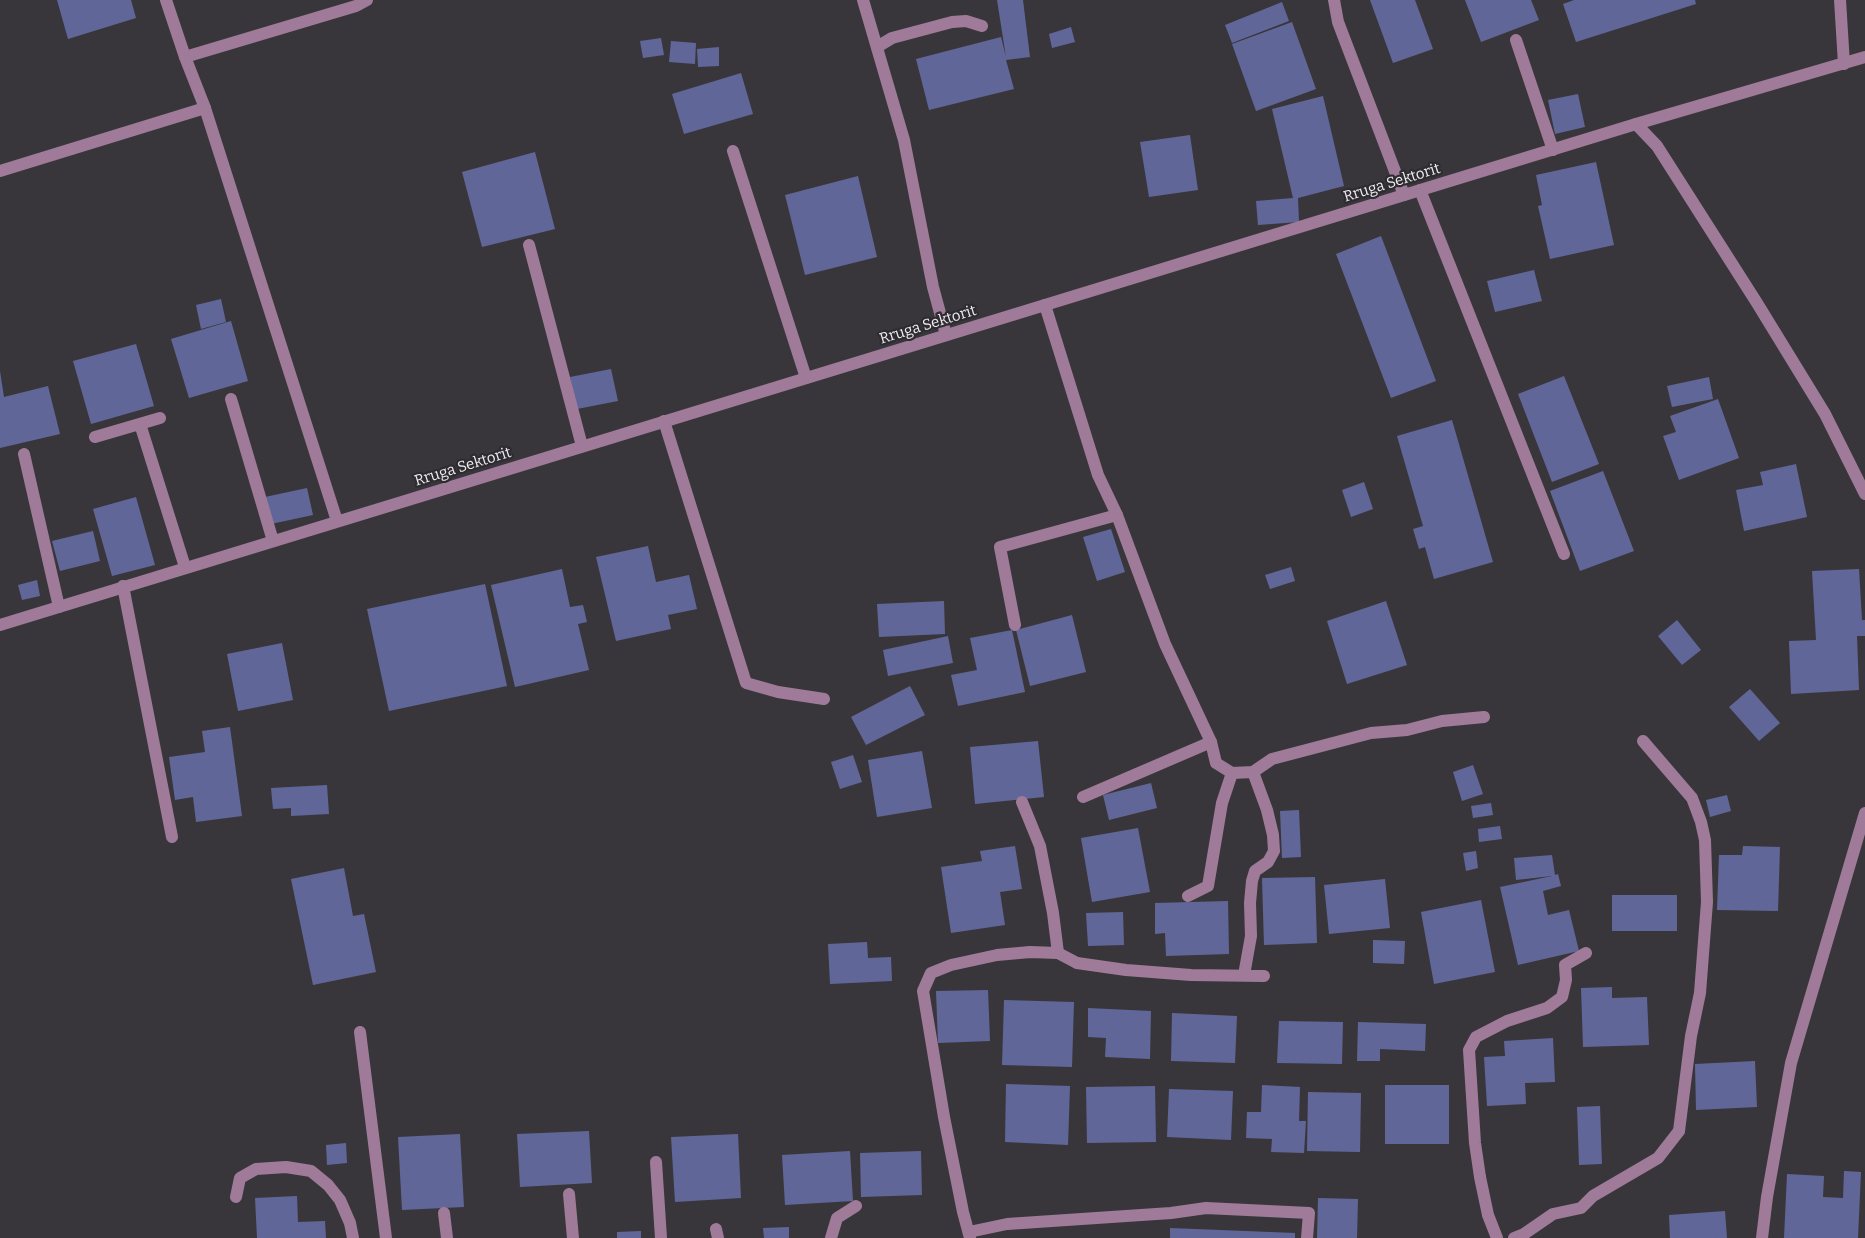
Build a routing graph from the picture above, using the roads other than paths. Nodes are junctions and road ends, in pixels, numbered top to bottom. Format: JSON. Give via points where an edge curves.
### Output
{"nodes":[{"id":1,"x":166,"y":0,"type":"edge"},
{"id":2,"x":367,"y":0,"type":"edge"},
{"id":3,"x":863,"y":0,"type":"edge"},
{"id":4,"x":1334,"y":0,"type":"edge"},
{"id":5,"x":1840,"y":0,"type":"edge"},
{"id":6,"x":982,"y":26,"type":"dead end"},
{"id":7,"x":1516,"y":40,"type":"dead end"},
{"id":8,"x":877,"y":47,"type":"junction"},
{"id":9,"x":185,"y":57,"type":"junction"},
{"id":10,"x":1865,"y":57,"type":"edge"},
{"id":11,"x":1844,"y":64,"type":"junction"},
{"id":12,"x":205,"y":108,"type":"junction"},
{"id":13,"x":1636,"y":124,"type":"junction"},
{"id":14,"x":1553,"y":150,"type":"junction"},
{"id":15,"x":733,"y":151,"type":"dead end"},
{"id":16,"x":0,"y":171,"type":"edge"},
{"id":17,"x":1420,"y":190,"type":"junction"},
{"id":18,"x":1404,"y":195,"type":"junction"},
{"id":19,"x":529,"y":245,"type":"dead end"},
{"id":20,"x":1045,"y":305,"type":"junction"},
{"id":21,"x":946,"y":335,"type":"junction"},
{"id":22,"x":806,"y":378,"type":"junction"},
{"id":23,"x":231,"y":399,"type":"dead end"},
{"id":24,"x":160,"y":418,"type":"dead end"},
{"id":25,"x":664,"y":421,"type":"junction"},
{"id":26,"x":140,"y":424,"type":"junction"},
{"id":27,"x":95,"y":437,"type":"dead end"},
{"id":28,"x":582,"y":446,"type":"junction"},
{"id":29,"x":24,"y":454,"type":"dead end"},
{"id":30,"x":1865,"y":494,"type":"edge"},
{"id":31,"x":1117,"y":515,"type":"junction"},
{"id":32,"x":337,"y":521,"type":"junction"},
{"id":33,"x":273,"y":541,"type":"junction"},
{"id":34,"x":1564,"y":554,"type":"dead end"},
{"id":35,"x":185,"y":567,"type":"junction"},
{"id":36,"x":123,"y":586,"type":"junction"},
{"id":37,"x":59,"y":607,"type":"junction"},
{"id":38,"x":0,"y":625,"type":"edge"},
{"id":39,"x":1015,"y":625,"type":"dead end"},
{"id":40,"x":824,"y":699,"type":"dead end"},
{"id":41,"x":1484,"y":717,"type":"dead end"},
{"id":42,"x":1643,"y":741,"type":"dead end"},
{"id":43,"x":1211,"y":742,"type":"junction"},
{"id":44,"x":1253,"y":772,"type":"junction"},
{"id":45,"x":1232,"y":774,"type":"junction"},
{"id":46,"x":1083,"y":797,"type":"dead end"},
{"id":47,"x":1022,"y":802,"type":"dead end"},
{"id":48,"x":1865,"y":813,"type":"edge"},
{"id":49,"x":172,"y":837,"type":"dead end"},
{"id":50,"x":1861,"y":837,"type":"edge"},
{"id":51,"x":1188,"y":896,"type":"dead end"},
{"id":52,"x":1058,"y":954,"type":"junction"},
{"id":53,"x":1586,"y":954,"type":"dead end"},
{"id":54,"x":1244,"y":975,"type":"junction"},
{"id":55,"x":1264,"y":976,"type":"dead end"},
{"id":56,"x":360,"y":1032,"type":"dead end"},
{"id":57,"x":656,"y":1162,"type":"dead end"},
{"id":58,"x":569,"y":1194,"type":"dead end"},
{"id":59,"x":236,"y":1197,"type":"dead end"},
{"id":60,"x":856,"y":1206,"type":"dead end"},
{"id":61,"x":444,"y":1213,"type":"dead end"},
{"id":62,"x":970,"y":1235,"type":"edge"},
{"id":63,"x":353,"y":1238,"type":"edge"},
{"id":64,"x":386,"y":1238,"type":"edge"},
{"id":65,"x":447,"y":1238,"type":"edge"},
{"id":66,"x":573,"y":1238,"type":"edge"},
{"id":67,"x":662,"y":1238,"type":"edge"},
{"id":68,"x":831,"y":1238,"type":"edge"},
{"id":69,"x":1307,"y":1238,"type":"edge"},
{"id":70,"x":1497,"y":1238,"type":"edge"},
{"id":71,"x":1514,"y":1238,"type":"edge"},
{"id":72,"x":1762,"y":1238,"type":"edge"}],
"edges":[{"from":1,"to":9,"type":"street"},
{"from":2,"to":9,"type":"street"},
{"from":3,"to":8,"type":"street"},
{"from":4,"to":18,"type":"street","via":[[1338,22]]},
{"from":5,"to":11,"type":"street"},
{"from":6,"to":8,"type":"street","via":[[952,22],[892,38]]},
{"from":7,"to":14,"type":"street"},
{"from":8,"to":21,"type":"street","via":[[904,140]]},
{"from":9,"to":12,"type":"street"},
{"from":10,"to":11,"type":"street","name":"Rruga Sektorit"},
{"from":11,"to":13,"type":"street","name":"Rruga Sektorit"},
{"from":12,"to":16,"type":"street"},
{"from":12,"to":32,"type":"street"},
{"from":13,"to":14,"type":"street","name":"Rruga Sektorit"},
{"from":13,"to":30,"type":"street","via":[[1657,146],[1757,303],[1825,414]]},
{"from":14,"to":17,"type":"street","name":"Rruga Sektorit"},
{"from":15,"to":22,"type":"street"},
{"from":17,"to":18,"type":"street","name":"Rruga Sektorit"},
{"from":17,"to":34,"type":"street"},
{"from":18,"to":20,"type":"street","name":"Rruga Sektorit"},
{"from":19,"to":28,"type":"street"},
{"from":20,"to":21,"type":"street","name":"Rruga Sektorit"},
{"from":20,"to":31,"type":"street","via":[[1098,475]]},
{"from":21,"to":22,"type":"street","name":"Rruga Sektorit"},
{"from":22,"to":25,"type":"street","name":"Rruga Sektorit"},
{"from":23,"to":33,"type":"street"},
{"from":24,"to":26,"type":"street"},
{"from":25,"to":28,"type":"street","name":"Rruga Sektorit"},
{"from":25,"to":40,"type":"street","via":[[746,683]]},
{"from":26,"to":27,"type":"street"},
{"from":26,"to":35,"type":"street"},
{"from":28,"to":32,"type":"street","name":"Rruga Sektorit"},
{"from":29,"to":37,"type":"street"},
{"from":31,"to":39,"type":"street","via":[[1000,547]]},
{"from":31,"to":43,"type":"street","via":[[1165,644]]},
{"from":32,"to":33,"type":"street","name":"Rruga Sektorit"},
{"from":33,"to":35,"type":"street","name":"Rruga Sektorit"},
{"from":35,"to":36,"type":"street","name":"Rruga Sektorit"},
{"from":36,"to":37,"type":"street","name":"Rruga Sektorit"},
{"from":36,"to":49,"type":"street"},
{"from":37,"to":38,"type":"street","name":"Rruga Sektorit"},
{"from":41,"to":44,"type":"street","via":[[1371,734],[1272,759]]},
{"from":42,"to":71,"type":"street","via":[[1692,798],[1705,840],[1707,902],[1700,993],[1679,1131],[1658,1158],[1593,1196],[1581,1208],[1553,1214]]},
{"from":43,"to":45,"type":"street","via":[[1216,763]]},
{"from":43,"to":46,"type":"street"},
{"from":44,"to":45,"type":"street"},
{"from":44,"to":54,"type":"street","via":[[1267,810],[1274,851],[1268,862],[1255,871],[1252,881],[1251,936]]},
{"from":45,"to":51,"type":"street","via":[[1222,803],[1208,886]]},
{"from":47,"to":52,"type":"street","via":[[1040,846]]},
{"from":48,"to":50,"type":"street"},
{"from":50,"to":72,"type":"street","via":[[1791,1064]]},
{"from":52,"to":54,"type":"street","via":[[1077,963],[1126,970]]},
{"from":52,"to":62,"type":"street","via":[[997,955],[951,965],[931,973],[923,991],[944,1117]]},
{"from":53,"to":70,"type":"street","via":[[1565,965],[1562,997],[1547,1008],[1507,1021],[1476,1037],[1468,1050],[1480,1177]]},
{"from":54,"to":55,"type":"street"},
{"from":56,"to":64,"type":"street"},
{"from":57,"to":67,"type":"street"},
{"from":58,"to":66,"type":"street"},
{"from":59,"to":63,"type":"street","via":[[240,1179],[256,1169],[286,1167],[311,1171],[340,1200]]},
{"from":60,"to":68,"type":"street","via":[[837,1218]]},
{"from":61,"to":65,"type":"street"},
{"from":62,"to":69,"type":"street","via":[[1007,1224],[1239,1209],[1309,1213]]}]}
